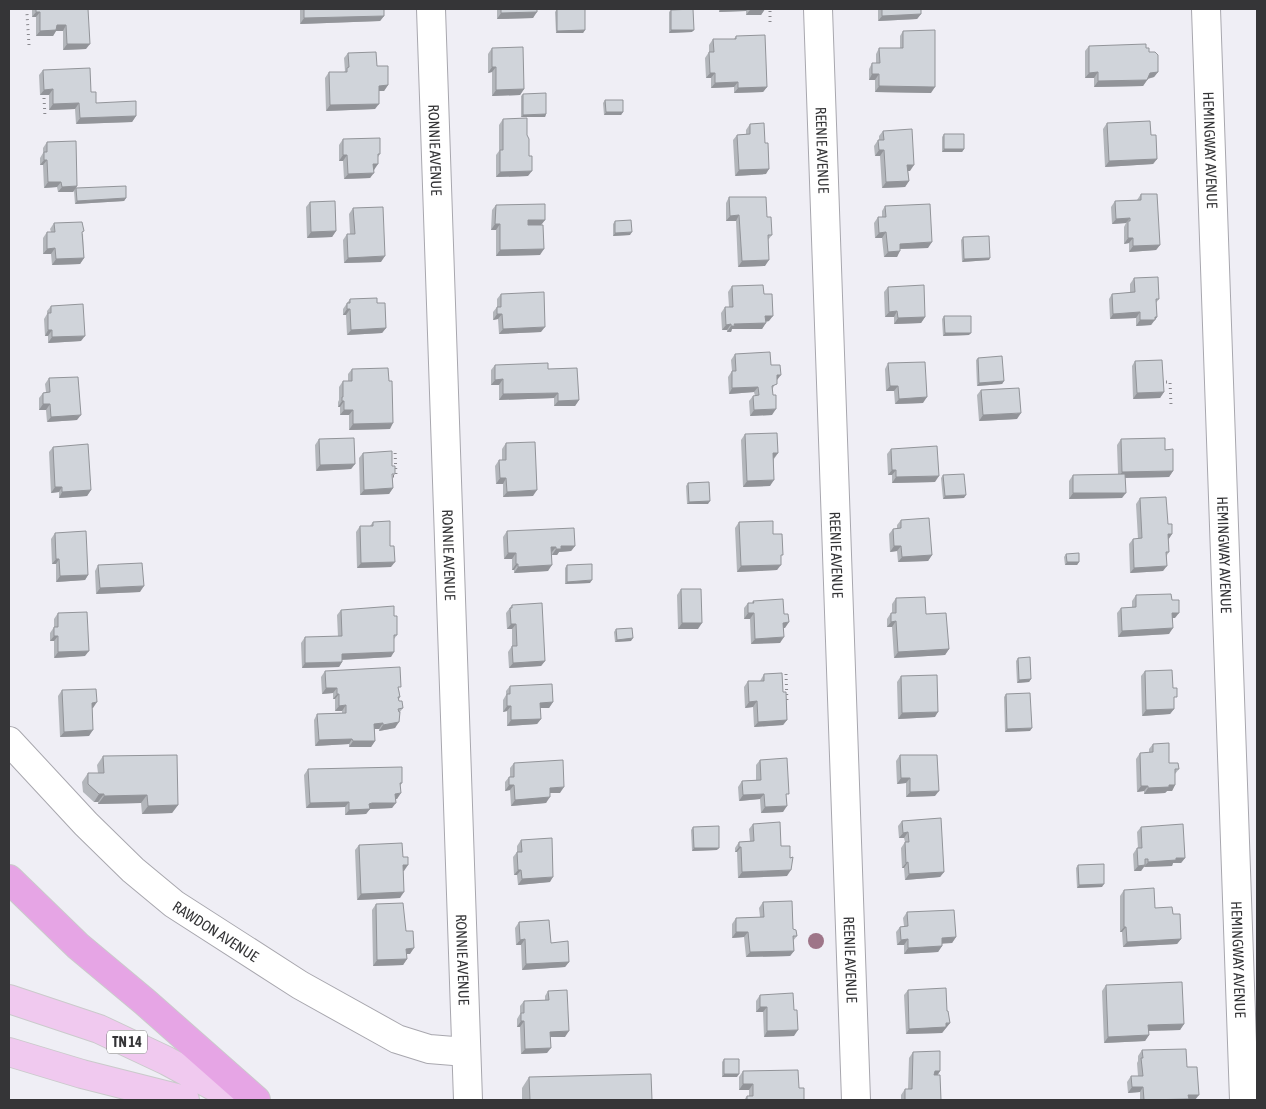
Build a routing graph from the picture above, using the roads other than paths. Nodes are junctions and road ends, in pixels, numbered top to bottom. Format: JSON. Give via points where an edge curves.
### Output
{"nodes":[{"id":1,"x":431,"y":9,"type":"edge"},
{"id":2,"x":818,"y":9,"type":"edge"},
{"id":3,"x":1206,"y":9,"type":"edge"},
{"id":4,"x":9,"y":741,"type":"edge"},
{"id":5,"x":9,"y":879,"type":"edge"},
{"id":6,"x":9,"y":999,"type":"edge"},
{"id":7,"x":9,"y":1052,"type":"edge"},
{"id":8,"x":466,"y":1052,"type":"junction"},
{"id":9,"x":185,"y":1100,"type":"edge"},
{"id":10,"x":239,"y":1100,"type":"edge"},
{"id":11,"x":256,"y":1100,"type":"edge"},
{"id":12,"x":468,"y":1100,"type":"edge"},
{"id":13,"x":856,"y":1100,"type":"edge"},
{"id":14,"x":1244,"y":1100,"type":"edge"}],
"edges":[{"from":1,"to":8,"type":"street","name":"RONNIE AVENUE"},
{"from":2,"to":13,"type":"street","name":"REENIE AVENUE"},
{"from":3,"to":14,"type":"street","name":"HEMINGWAY AVENUE"},
{"from":4,"to":8,"type":"street","name":"RAWDON AVENUE","via":[[86,824],[174,904],[300,985],[397,1039],[429,1049]]},
{"from":5,"to":11,"type":"highway","via":[[78,946]]},
{"from":6,"to":10,"type":"main road","number":"TN 14","via":[[99,1029]]},
{"from":7,"to":9,"type":"main road"},
{"from":8,"to":12,"type":"street","name":"RONNIE AVENUE"}]}
